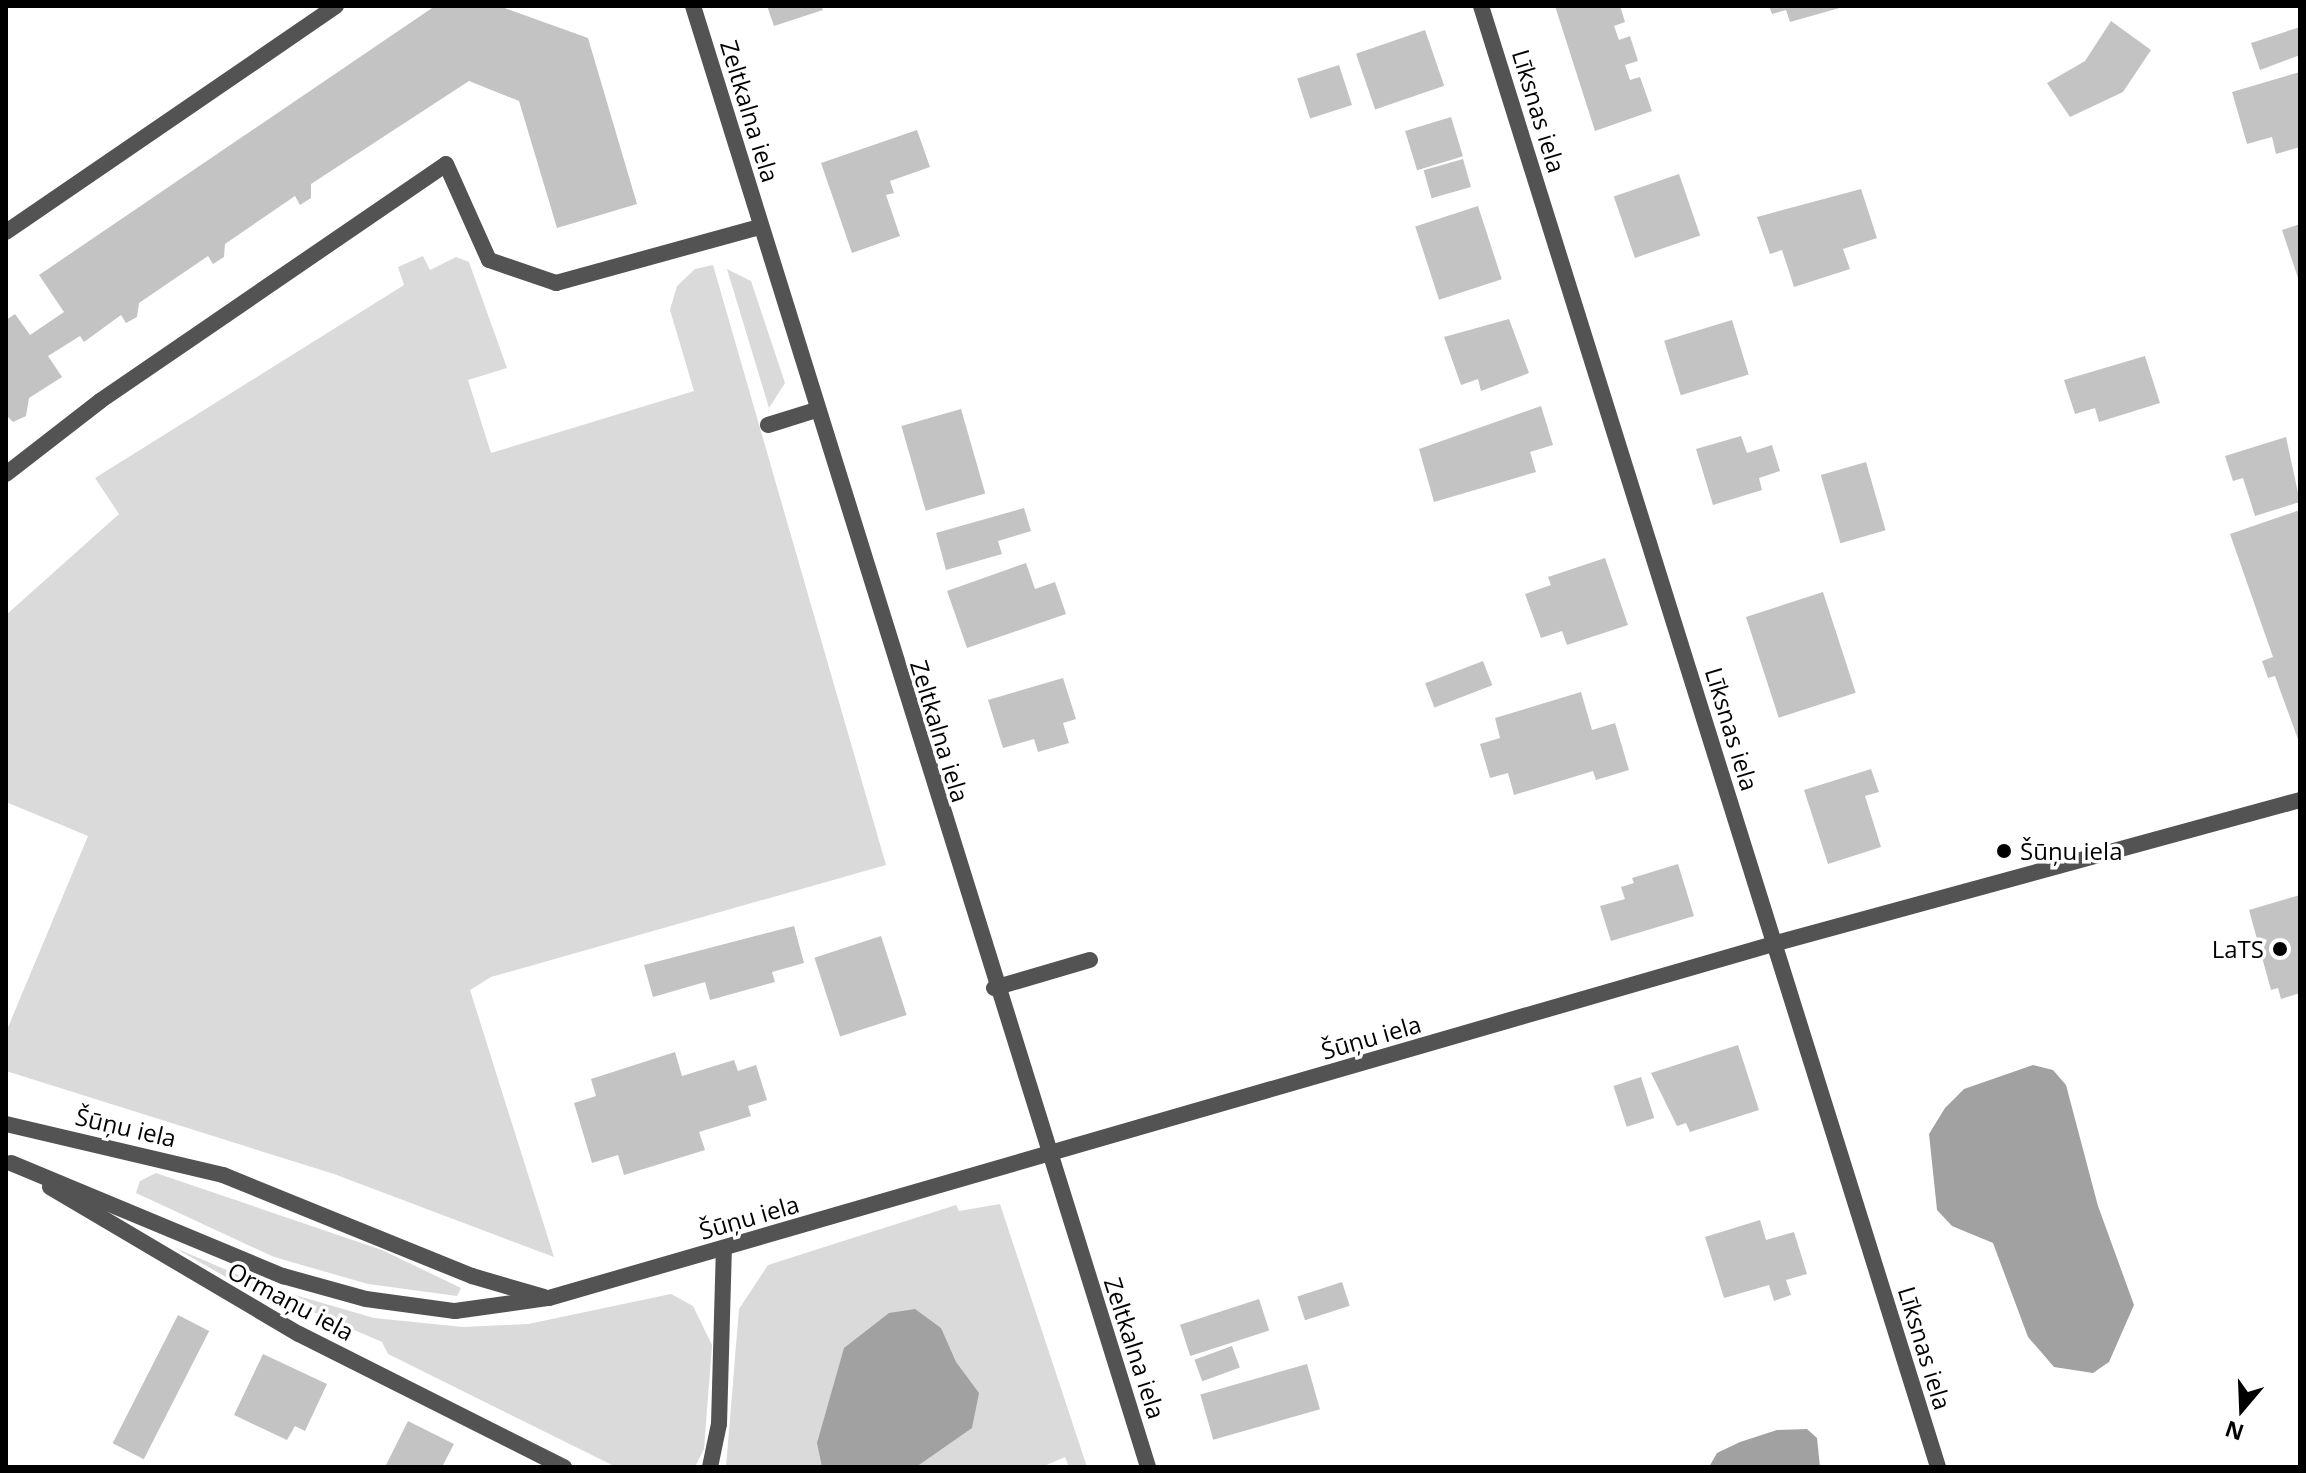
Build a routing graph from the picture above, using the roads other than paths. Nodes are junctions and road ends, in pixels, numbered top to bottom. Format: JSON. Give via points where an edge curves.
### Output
{"nodes":[{"id":1,"x":336,"y":6,"type":"edge"},
{"id":2,"x":693,"y":6,"type":"edge"},
{"id":3,"x":1481,"y":6,"type":"edge"},
{"id":4,"x":760,"y":227,"type":"junction"},
{"id":5,"x":6,"y":232,"type":"edge"},
{"id":6,"x":816,"y":410,"type":"junction"},
{"id":7,"x":768,"y":425,"type":"dead end"},
{"id":8,"x":6,"y":474,"type":"edge"},
{"id":9,"x":2300,"y":800,"type":"edge"},
{"id":10,"x":1773,"y":944,"type":"junction"},
{"id":11,"x":1090,"y":960,"type":"dead end"},
{"id":12,"x":994,"y":988,"type":"junction"},
{"id":13,"x":6,"y":1124,"type":"edge"},
{"id":14,"x":1047,"y":1156,"type":"junction"},
{"id":15,"x":9,"y":1160,"type":"edge"},
{"id":16,"x":724,"y":1249,"type":"junction"},
{"id":17,"x":549,"y":1298,"type":"junction"},
{"id":18,"x":564,"y":1467,"type":"edge"},
{"id":19,"x":710,"y":1467,"type":"edge"},
{"id":20,"x":1148,"y":1467,"type":"edge"},
{"id":21,"x":1938,"y":1467,"type":"edge"}],
"edges":[{"from":1,"to":5,"type":"street"},
{"from":2,"to":4,"type":"street","name":"Zeltkalna iela"},
{"from":3,"to":10,"type":"street","name":"Līksnas iela"},
{"from":4,"to":6,"type":"street","name":"Zeltkalna iela"},
{"from":4,"to":8,"type":"street","via":[[556,283],[489,260],[446,164],[100,401]]},
{"from":6,"to":7,"type":"street"},
{"from":6,"to":12,"type":"street","name":"Zeltkalna iela"},
{"from":9,"to":10,"type":"street","name":"Šūņu iela"},
{"from":10,"to":14,"type":"street","name":"Šūņu iela"},
{"from":10,"to":21,"type":"street","name":"Līksnas iela"},
{"from":11,"to":12,"type":"street"},
{"from":12,"to":14,"type":"street","name":"Zeltkalna iela"},
{"from":13,"to":17,"type":"street","name":"Šūņu iela","via":[[223,1175],[472,1276]]},
{"from":14,"to":16,"type":"street","name":"Šūņu iela"},
{"from":14,"to":20,"type":"street","name":"Zeltkalna iela"},
{"from":15,"to":17,"type":"street","name":"Šūņu iela","via":[[283,1276],[366,1299],[455,1311]]},
{"from":15,"to":18,"type":"street","name":"Ormaņu iela","via":[[236,1299]]},
{"from":16,"to":17,"type":"street","name":"Šūņu iela"},
{"from":16,"to":19,"type":"street","via":[[719,1424]]}]}
